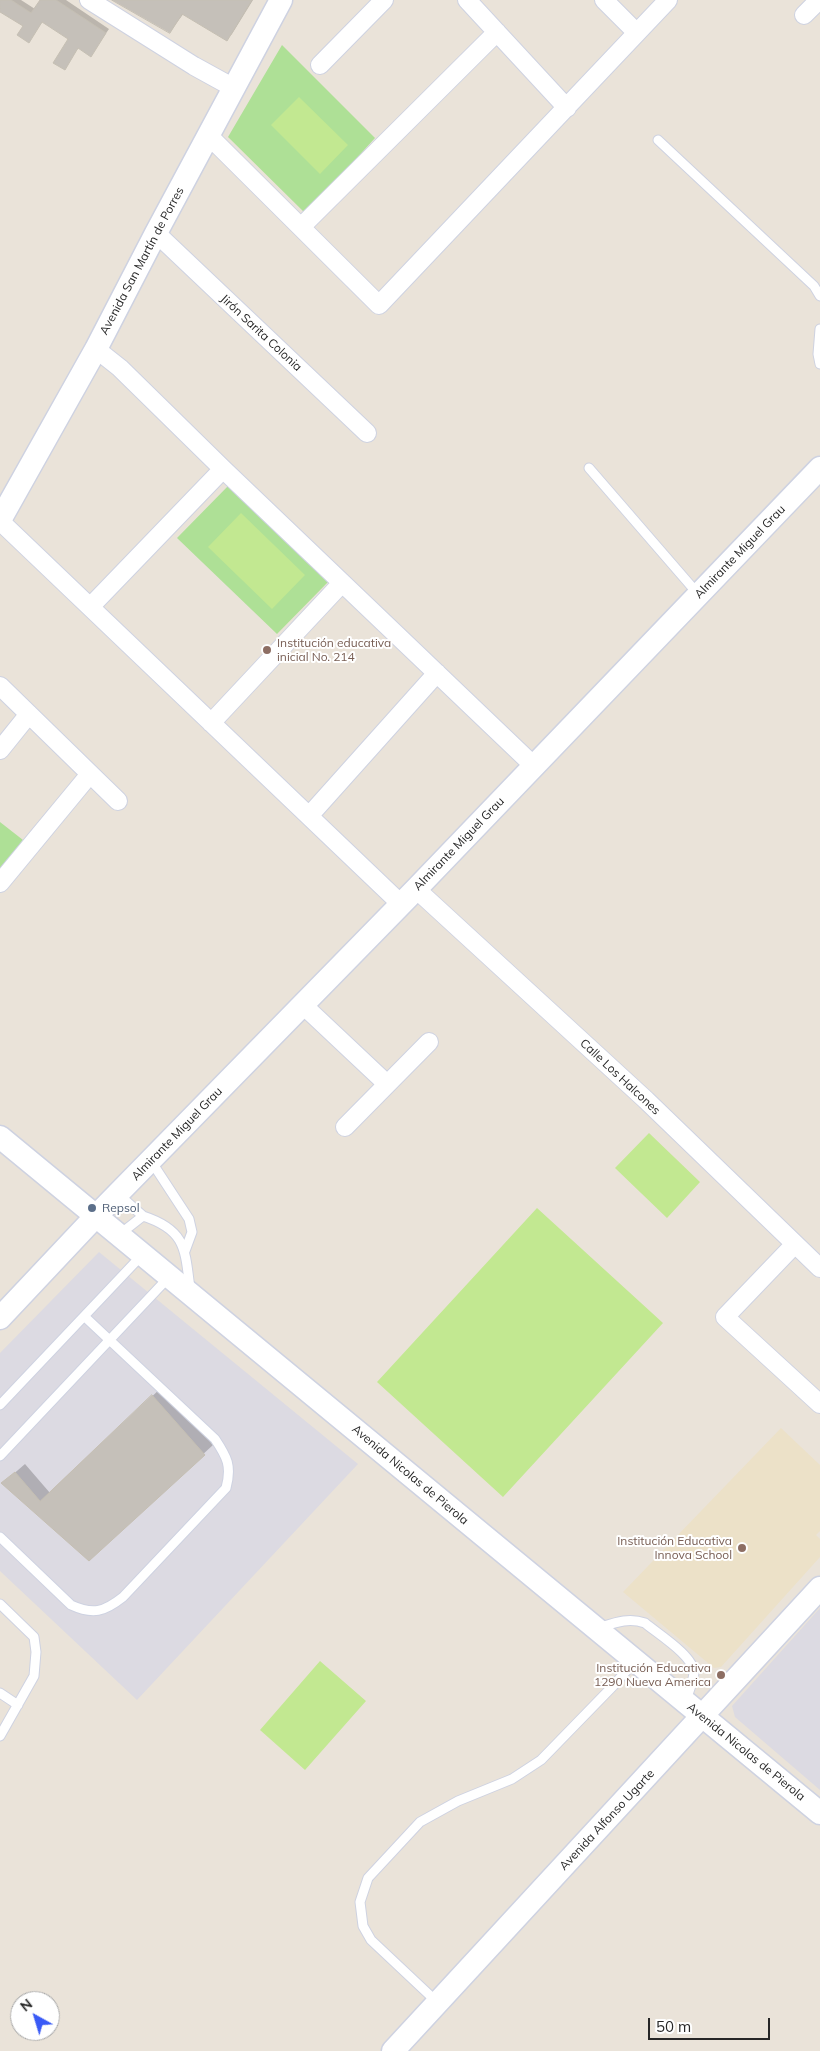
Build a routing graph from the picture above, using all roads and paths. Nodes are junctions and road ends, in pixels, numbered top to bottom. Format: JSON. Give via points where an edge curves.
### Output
{"nodes":[{"id":1,"x":90,"y":0,"type":"edge"},
{"id":2,"x":281,"y":0,"type":"edge"},
{"id":3,"x":384,"y":0,"type":"edge"},
{"id":4,"x":467,"y":0,"type":"edge"},
{"id":5,"x":604,"y":0,"type":"edge"},
{"id":6,"x":668,"y":0,"type":"edge"},
{"id":7,"x":819,"y":0,"type":"edge"},
{"id":8,"x":804,"y":15,"type":"dead end"},
{"id":9,"x":497,"y":32,"type":"junction"},
{"id":10,"x":637,"y":33,"type":"junction"},
{"id":11,"x":320,"y":65,"type":"dead end"},
{"id":12,"x":234,"y":88,"type":"junction"},
{"id":13,"x":567,"y":108,"type":"junction"},
{"id":14,"x":208,"y":135,"type":"junction"},
{"id":15,"x":658,"y":140,"type":"dead end"},
{"id":16,"x":301,"y":227,"type":"junction"},
{"id":17,"x":156,"y":233,"type":"junction"},
{"id":18,"x":820,"y":296,"type":"edge"},
{"id":19,"x":820,"y":329,"type":"edge"},
{"id":20,"x":96,"y":349,"type":"junction"},
{"id":21,"x":820,"y":364,"type":"edge"},
{"id":22,"x":367,"y":433,"type":"dead end"},
{"id":23,"x":589,"y":468,"type":"dead end"},
{"id":24,"x":223,"y":469,"type":"junction"},
{"id":25,"x":819,"y":471,"type":"edge"},
{"id":26,"x":0,"y":520,"type":"edge"},
{"id":27,"x":342,"y":583,"type":"junction"},
{"id":28,"x":699,"y":594,"type":"junction"},
{"id":29,"x":90,"y":607,"type":"junction"},
{"id":30,"x":437,"y":673,"type":"junction"},
{"id":31,"x":0,"y":686,"type":"edge"},
{"id":32,"x":29,"y":714,"type":"junction"},
{"id":33,"x":212,"y":723,"type":"junction"},
{"id":34,"x":0,"y":750,"type":"edge"},
{"id":35,"x":534,"y":766,"type":"junction"},
{"id":36,"x":90,"y":774,"type":"junction"},
{"id":37,"x":118,"y":801,"type":"dead end"},
{"id":38,"x":309,"y":816,"type":"junction"},
{"id":39,"x":0,"y":883,"type":"edge"},
{"id":40,"x":409,"y":896,"type":"junction"},
{"id":41,"x":303,"y":1004,"type":"junction"},
{"id":42,"x":429,"y":1042,"type":"dead end"},
{"id":43,"x":388,"y":1084,"type":"junction"},
{"id":44,"x":345,"y":1127,"type":"dead end"},
{"id":45,"x":2,"y":1142,"type":"edge"},
{"id":46,"x":150,"y":1160,"type":"junction"},
{"id":47,"x":118,"y":1194,"type":"junction"},
{"id":48,"x":96,"y":1216,"type":"junction"},
{"id":49,"x":143,"y":1216,"type":"junction"},
{"id":50,"x":118,"y":1235,"type":"junction"},
{"id":51,"x":795,"y":1244,"type":"junction"},
{"id":52,"x":185,"y":1251,"type":"junction"},
{"id":53,"x":143,"y":1255,"type":"junction"},
{"id":54,"x":820,"y":1268,"type":"edge"},
{"id":55,"x":169,"y":1276,"type":"junction"},
{"id":56,"x":190,"y":1294,"type":"junction"},
{"id":57,"x":86,"y":1317,"type":"junction"},
{"id":58,"x":0,"y":1318,"type":"edge"},
{"id":59,"x":110,"y":1340,"type":"junction"},
{"id":60,"x":820,"y":1404,"type":"edge"},
{"id":61,"x":0,"y":1405,"type":"edge"},
{"id":62,"x":0,"y":1456,"type":"edge"},
{"id":63,"x":0,"y":1537,"type":"edge"},
{"id":64,"x":820,"y":1588,"type":"edge"},
{"id":65,"x":0,"y":1604,"type":"edge"},
{"id":66,"x":596,"y":1628,"type":"junction"},
{"id":67,"x":635,"y":1661,"type":"junction"},
{"id":68,"x":0,"y":1693,"type":"edge"},
{"id":69,"x":685,"y":1702,"type":"junction"},
{"id":70,"x":18,"y":1705,"type":"junction"},
{"id":71,"x":703,"y":1717,"type":"junction"},
{"id":72,"x":0,"y":1736,"type":"edge"},
{"id":73,"x":820,"y":1813,"type":"edge"},
{"id":74,"x":438,"y":2003,"type":"junction"},
{"id":75,"x":393,"y":2051,"type":"edge"}],
"edges":[{"from":1,"to":12,"type":"street"},
{"from":2,"to":12,"type":"street","name":"Avenida San Martín de Porres"},
{"from":3,"to":11,"type":"street"},
{"from":4,"to":9,"type":"street"},
{"from":5,"to":10,"type":"street"},
{"from":6,"to":10,"type":"street"},
{"from":7,"to":8,"type":"street"},
{"from":9,"to":13,"type":"street"},
{"from":9,"to":16,"type":"street"},
{"from":10,"to":13,"type":"street"},
{"from":12,"to":14,"type":"street","name":"Avenida San Martín de Porres"},
{"from":13,"to":16,"type":"street","via":[[379,305]]},
{"from":14,"to":16,"type":"street"},
{"from":14,"to":17,"type":"street","name":"Avenida San Martín de Porres"},
{"from":15,"to":18,"type":"lane","via":[[814,286]]},
{"from":17,"to":20,"type":"street","name":"Avenida San Martín de Porres"},
{"from":17,"to":22,"type":"street","name":"Jirón Sarita Colonia"},
{"from":19,"to":21,"type":"lane"},
{"from":20,"to":24,"type":"street","via":[[120,368]]},
{"from":20,"to":26,"type":"street","name":"Avenida San Martín de Porres"},
{"from":23,"to":28,"type":"lane"},
{"from":24,"to":27,"type":"street"},
{"from":24,"to":29,"type":"street"},
{"from":25,"to":28,"type":"street","name":"Almirante Miguel Grau"},
{"from":26,"to":29,"type":"street","name":"Calle Los Halcones"},
{"from":27,"to":30,"type":"street"},
{"from":27,"to":33,"type":"street"},
{"from":28,"to":35,"type":"street","name":"Almirante Miguel Grau"},
{"from":29,"to":33,"type":"street","name":"Calle Los Halcones"},
{"from":30,"to":35,"type":"street"},
{"from":30,"to":38,"type":"street"},
{"from":31,"to":32,"type":"street"},
{"from":32,"to":34,"type":"street"},
{"from":32,"to":36,"type":"street"},
{"from":33,"to":38,"type":"street","name":"Calle Los Halcones"},
{"from":35,"to":40,"type":"street","name":"Almirante Miguel Grau"},
{"from":36,"to":37,"type":"street"},
{"from":36,"to":39,"type":"street"},
{"from":38,"to":40,"type":"street","name":"Calle Los Halcones"},
{"from":40,"to":41,"type":"street","name":"Almirante Miguel Grau"},
{"from":40,"to":51,"type":"street","name":"Calle Los Halcones","via":[[646,1100]]},
{"from":41,"to":43,"type":"street"},
{"from":41,"to":46,"type":"street","name":"Almirante Miguel Grau"},
{"from":42,"to":43,"type":"street"},
{"from":43,"to":44,"type":"street"},
{"from":45,"to":48,"type":"street","name":"Avenida Nicolas de Pierola"},
{"from":46,"to":47,"type":"street","name":"Almirante Miguel Grau"},
{"from":46,"to":52,"type":"lane","via":[[189,1219],[192,1232]]},
{"from":47,"to":48,"type":"street","name":"Almirante Miguel Grau"},
{"from":47,"to":49,"type":"lane"},
{"from":48,"to":50,"type":"street","name":"Avenida Nicolas de Pierola"},
{"from":48,"to":58,"type":"street","name":"Almirante Miguel Grau"},
{"from":49,"to":50,"type":"lane"},
{"from":49,"to":52,"type":"lane","via":[[162,1223]]},
{"from":50,"to":53,"type":"street","name":"Avenida Nicolas de Pierola"},
{"from":51,"to":54,"type":"street","name":"Calle Los Halcones"},
{"from":51,"to":60,"type":"street","via":[[725,1317]]},
{"from":52,"to":56,"type":"lane"},
{"from":53,"to":55,"type":"street","name":"Avenida Nicolas de Pierola"},
{"from":53,"to":57,"type":"lane"},
{"from":55,"to":56,"type":"street","name":"Avenida Nicolas de Pierola"},
{"from":55,"to":59,"type":"lane"},
{"from":56,"to":66,"type":"street","name":"Avenida Nicolas de Pierola"},
{"from":57,"to":59,"type":"lane"},
{"from":57,"to":61,"type":"lane"},
{"from":59,"to":62,"type":"lane"},
{"from":59,"to":63,"type":"lane","via":[[215,1439],[228,1461],[230,1474],[226,1488],[123,1597],[98,1610],[86,1611],[71,1605]]},
{"from":64,"to":71,"type":"street","name":"Avenida Alfonso Ugarte"},
{"from":65,"to":70,"type":"lane","via":[[34,1637],[34,1676]]},
{"from":66,"to":67,"type":"street","name":"Avenida Nicolas de Pierola"},
{"from":66,"to":69,"type":"lane","via":[[622,1620],[636,1620],[653,1629],[690,1660],[693,1681]]},
{"from":67,"to":69,"type":"street","name":"Avenida Nicolas de Pierola"},
{"from":67,"to":74,"type":"lane","via":[[541,1760],[512,1779],[458,1801],[420,1822],[368,1878],[360,1902],[363,1926],[371,1940]]},
{"from":68,"to":70,"type":"lane"},
{"from":69,"to":71,"type":"street","name":"Avenida Nicolas de Pierola"},
{"from":70,"to":72,"type":"lane"},
{"from":71,"to":73,"type":"street","name":"Avenida Nicolas de Pierola"},
{"from":71,"to":74,"type":"street","name":"Avenida Alfonso Ugarte"},
{"from":74,"to":75,"type":"street","name":"Avenida Alfonso Ugarte"}]}
